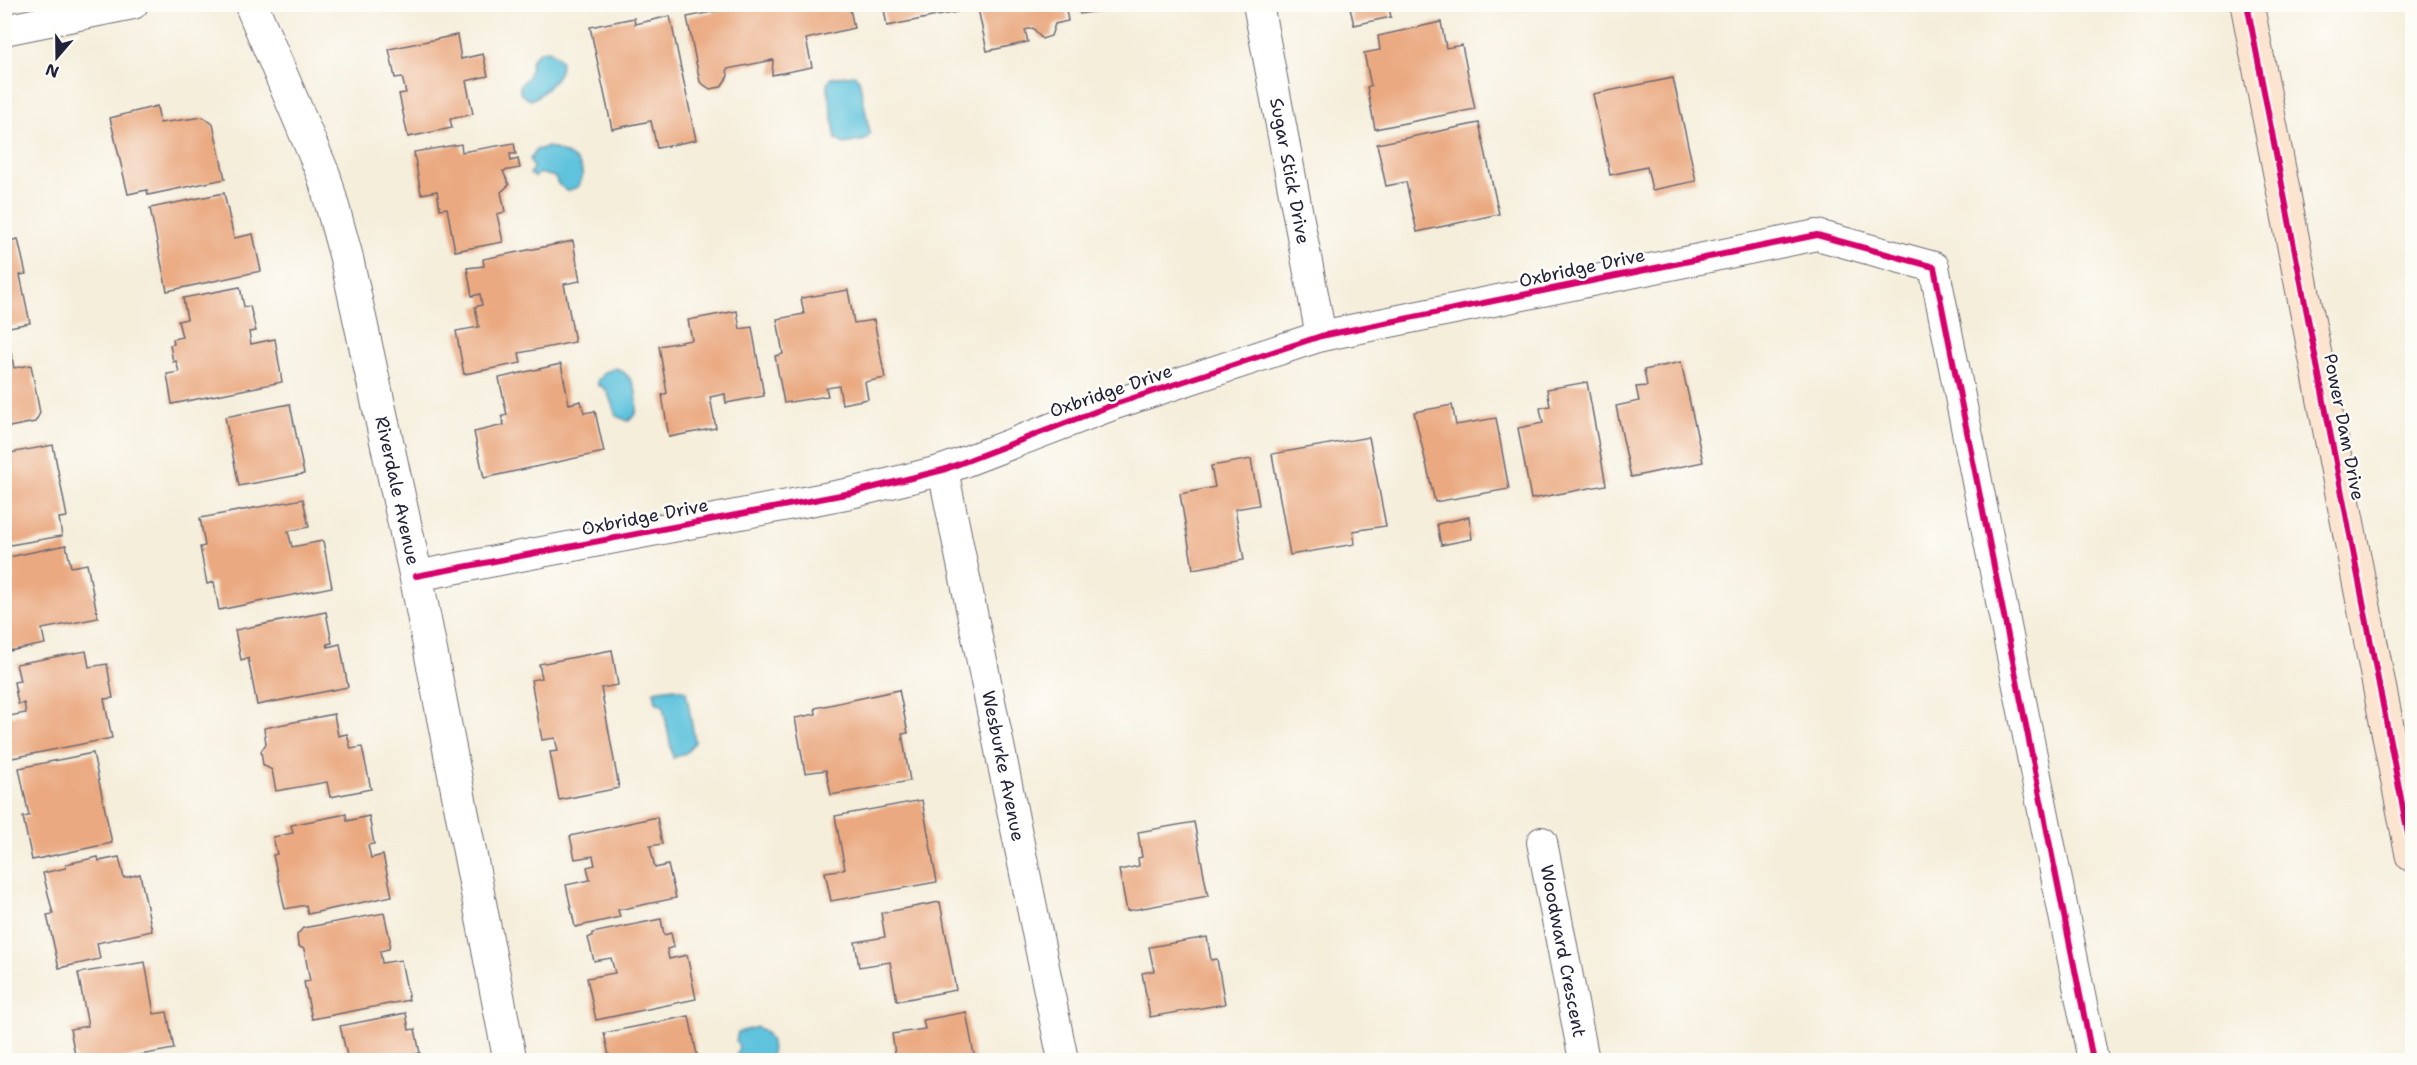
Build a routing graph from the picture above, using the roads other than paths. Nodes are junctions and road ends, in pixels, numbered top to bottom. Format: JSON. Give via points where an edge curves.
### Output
{"nodes":[{"id":1,"x":133,"y":4,"type":"edge"},
{"id":2,"x":251,"y":4,"type":"edge"},
{"id":3,"x":1258,"y":4,"type":"edge"},
{"id":4,"x":2247,"y":4,"type":"edge"},
{"id":5,"x":4,"y":30,"type":"edge"},
{"id":6,"x":1321,"y":336,"type":"junction"},
{"id":7,"x":943,"y":470,"type":"junction"},
{"id":8,"x":416,"y":576,"type":"junction"},
{"id":9,"x":1542,"y":842,"type":"dead end"},
{"id":10,"x":2412,"y":855,"type":"edge"},
{"id":11,"x":510,"y":1060,"type":"edge"},
{"id":12,"x":1063,"y":1060,"type":"edge"},
{"id":13,"x":1584,"y":1060,"type":"edge"},
{"id":14,"x":2093,"y":1060,"type":"edge"}],
"edges":[{"from":1,"to":5,"type":"street"},
{"from":2,"to":8,"type":"street","name":"Riverdale Avenue","via":[[324,176],[346,256]]},
{"from":3,"to":6,"type":"street","name":"Sugar Stick Drive"},
{"from":4,"to":10,"type":"main road","name":"Power Dam Drive"},
{"from":6,"to":7,"type":"street","name":"Oxbridge Drive","via":[[1114,404]]},
{"from":6,"to":14,"type":"street","name":"Oxbridge Drive","via":[[1816,235],[1934,267]]},
{"from":7,"to":8,"type":"street","name":"Oxbridge Drive","via":[[851,493]]},
{"from":7,"to":12,"type":"street","name":"Wesburke Avenue"},
{"from":8,"to":11,"type":"street","name":"Riverdale Avenue"},
{"from":9,"to":13,"type":"street","name":"Woodward Crescent"}]}
